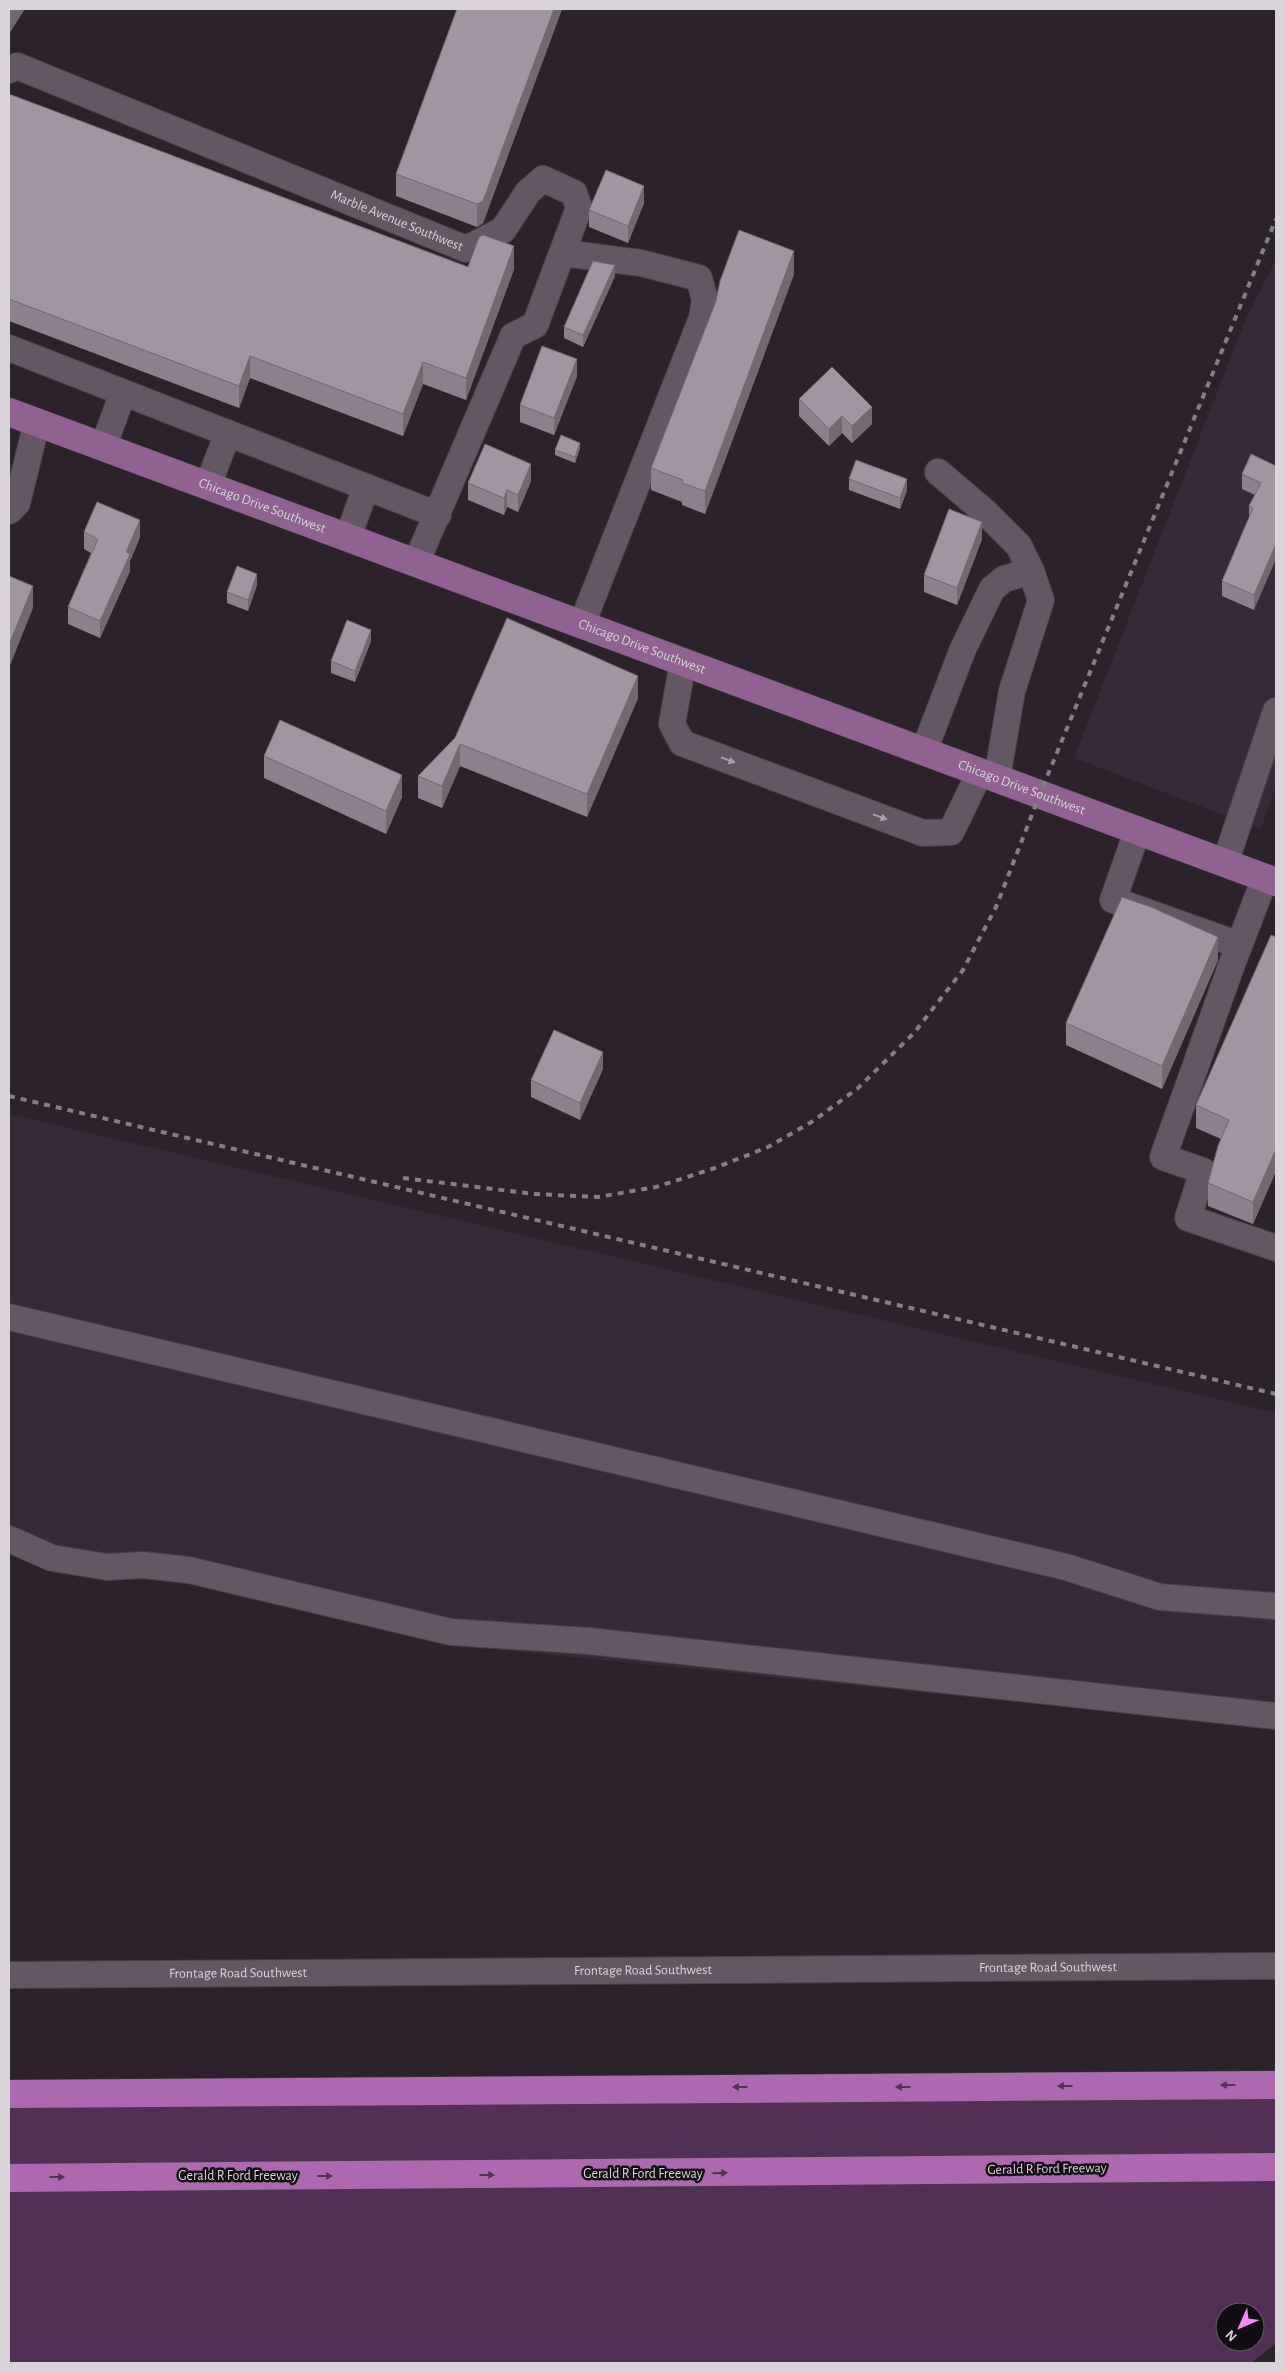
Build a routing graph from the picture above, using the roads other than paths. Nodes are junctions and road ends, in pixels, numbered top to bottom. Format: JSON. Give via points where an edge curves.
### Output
{"nodes":[{"id":1,"x":9,"y":70,"type":"edge"},
{"id":2,"x":562,"y":253,"type":"junction"},
{"id":3,"x":9,"y":348,"type":"edge"},
{"id":4,"x":123,"y":393,"type":"junction"},
{"id":5,"x":9,"y":412,"type":"edge"},
{"id":6,"x":37,"y":422,"type":"junction"},
{"id":7,"x":228,"y":433,"type":"junction"},
{"id":8,"x":103,"y":447,"type":"junction"},
{"id":9,"x":938,"y":472,"type":"dead end"},
{"id":10,"x":208,"y":486,"type":"junction"},
{"id":11,"x":366,"y":487,"type":"junction"},
{"id":12,"x":9,"y":510,"type":"edge"},
{"id":13,"x":438,"y":515,"type":"junction"},
{"id":14,"x":348,"y":537,"type":"junction"},
{"id":15,"x":416,"y":563,"type":"junction"},
{"id":16,"x":1031,"y":571,"type":"junction"},
{"id":17,"x":582,"y":624,"type":"junction"},
{"id":18,"x":683,"y":662,"type":"junction"},
{"id":19,"x":1276,"y":711,"type":"edge"},
{"id":20,"x":924,"y":751,"type":"junction"},
{"id":21,"x":989,"y":775,"type":"junction"},
{"id":22,"x":1137,"y":832,"type":"junction"},
{"id":23,"x":1225,"y":863,"type":"junction"},
{"id":24,"x":1271,"y":880,"type":"edge"},
{"id":25,"x":1239,"y":945,"type":"junction"},
{"id":26,"x":1276,"y":1248,"type":"edge"},
{"id":27,"x":9,"y":1317,"type":"edge"},
{"id":28,"x":9,"y":1539,"type":"edge"},
{"id":29,"x":1276,"y":1606,"type":"edge"},
{"id":30,"x":1276,"y":1716,"type":"edge"},
{"id":31,"x":1276,"y":1966,"type":"edge"},
{"id":32,"x":9,"y":1975,"type":"edge"},
{"id":33,"x":1276,"y":2084,"type":"edge"},
{"id":34,"x":9,"y":2094,"type":"edge"},
{"id":35,"x":1276,"y":2167,"type":"edge"},
{"id":36,"x":9,"y":2178,"type":"edge"}],
"edges":[{"from":1,"to":2,"type":"street","name":"Marble Avenue Southwest","via":[[17,66],[466,249],[503,230],[528,192],[543,179],[574,193],[579,208]]},
{"from":2,"to":13,"type":"street","name":"Marble Avenue Southwest","via":[[535,325],[513,336]]},
{"from":2,"to":17,"type":"street","via":[[641,263],[699,278],[705,300],[702,318]]},
{"from":3,"to":4,"type":"street"},
{"from":4,"to":7,"type":"street"},
{"from":4,"to":8,"type":"street"},
{"from":5,"to":6,"type":"main road","name":"Chicago Drive Southwest"},
{"from":6,"to":8,"type":"main road","name":"Chicago Drive Southwest"},
{"from":6,"to":12,"type":"street","via":[[17,503]]},
{"from":7,"to":10,"type":"street"},
{"from":7,"to":11,"type":"street"},
{"from":8,"to":10,"type":"main road","name":"Chicago Drive Southwest"},
{"from":9,"to":16,"type":"street","via":[[986,512],[1019,546]]},
{"from":10,"to":14,"type":"main road","name":"Chicago Drive Southwest"},
{"from":11,"to":13,"type":"street"},
{"from":11,"to":14,"type":"street"},
{"from":13,"to":15,"type":"street","name":"Marble Avenue Southwest"},
{"from":14,"to":15,"type":"main road","name":"Chicago Drive Southwest"},
{"from":15,"to":17,"type":"main road","name":"Chicago Drive Southwest"},
{"from":16,"to":20,"type":"street","via":[[1004,579],[992,589],[963,649]]},
{"from":16,"to":21,"type":"street","via":[[1041,600]]},
{"from":17,"to":18,"type":"main road","name":"Chicago Drive Southwest"},
{"from":18,"to":20,"type":"main road","name":"Chicago Drive Southwest"},
{"from":18,"to":21,"type":"street","one_way":true,"via":[[672,724],[682,743],[923,833],[950,832]]},
{"from":19,"to":23,"type":"street"},
{"from":20,"to":21,"type":"main road","name":"Chicago Drive Southwest"},
{"from":21,"to":22,"type":"main road","name":"Chicago Drive Southwest"},
{"from":22,"to":23,"type":"main road","name":"Chicago Drive Southwest"},
{"from":22,"to":25,"type":"street","via":[[1113,900]]},
{"from":23,"to":24,"type":"main road","name":"Chicago Drive Southwest"},
{"from":24,"to":25,"type":"street"},
{"from":25,"to":26,"type":"street","via":[[1164,1157],[1203,1171],[1188,1218]]},
{"from":27,"to":29,"type":"street","via":[[1066,1567],[1160,1597]]},
{"from":28,"to":30,"type":"street","via":[[52,1558],[107,1567],[142,1565],[189,1570],[450,1632],[589,1642]]},
{"from":31,"to":32,"type":"street","name":"Frontage Road Southwest"},
{"from":33,"to":34,"type":"highway","one_way":true},
{"from":36,"to":35,"type":"highway","name":"Gerald R Ford Freeway","one_way":true}]}
